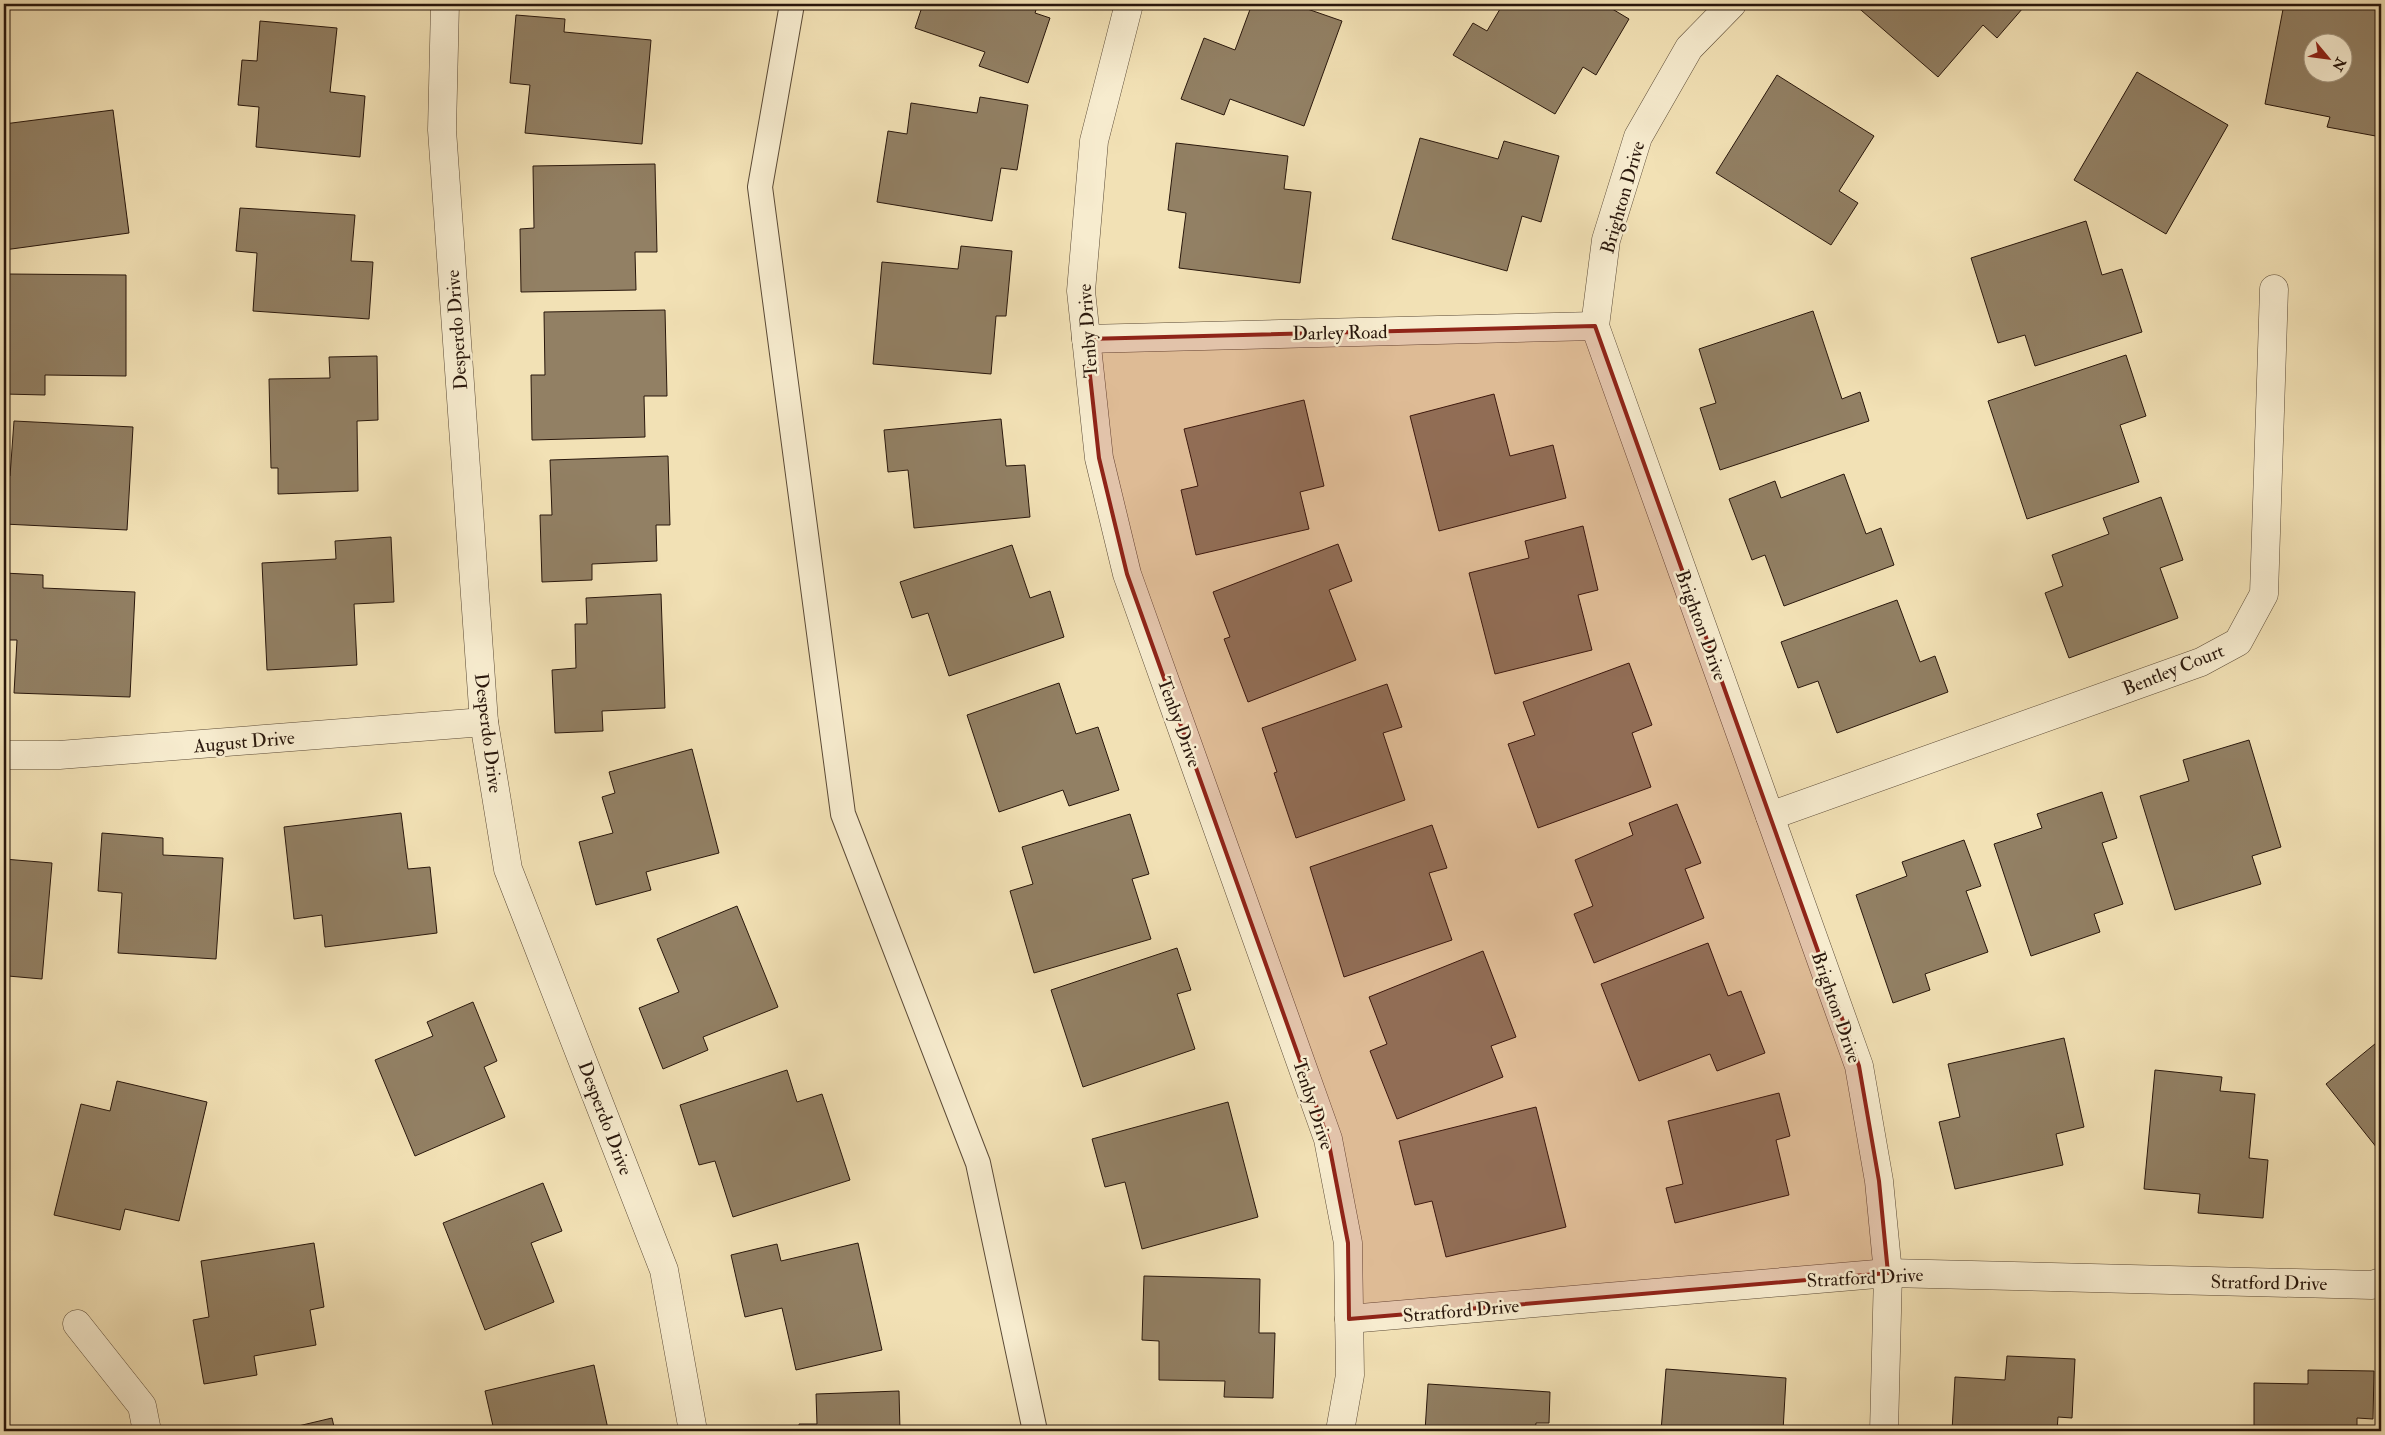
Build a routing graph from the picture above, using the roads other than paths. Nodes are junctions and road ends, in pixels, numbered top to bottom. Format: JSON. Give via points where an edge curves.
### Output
{"nodes":[{"id":1,"x":445,"y":4,"type":"edge"},
{"id":2,"x":792,"y":4,"type":"edge"},
{"id":3,"x":1130,"y":4,"type":"edge"},
{"id":4,"x":1732,"y":4,"type":"edge"},
{"id":5,"x":2274,"y":289,"type":"dead end"},
{"id":6,"x":1595,"y":326,"type":"junction"},
{"id":7,"x":1086,"y":339,"type":"junction"},
{"id":8,"x":484,"y":722,"type":"junction"},
{"id":9,"x":4,"y":755,"type":"edge"},
{"id":10,"x":1770,"y":816,"type":"junction"},
{"id":11,"x":1888,"y":1273,"type":"junction"},
{"id":12,"x":2381,"y":1282,"type":"edge"},
{"id":13,"x":1349,"y":1319,"type":"junction"},
{"id":14,"x":77,"y":1324,"type":"dead end"},
{"id":15,"x":147,"y":1431,"type":"edge"},
{"id":16,"x":693,"y":1431,"type":"edge"},
{"id":17,"x":1035,"y":1431,"type":"edge"},
{"id":18,"x":1340,"y":1431,"type":"edge"},
{"id":19,"x":1884,"y":1431,"type":"edge"}],
"edges":[{"from":1,"to":8,"type":"street","name":"Desperdo Drive","via":[[442,130]]},
{"from":2,"to":17,"type":"lane","via":[[760,186],[843,814],[978,1164]]},
{"from":3,"to":7,"type":"street","name":"Tenby Drive","via":[[1094,141],[1081,292]]},
{"from":4,"to":6,"type":"street","name":"Brighton Drive","via":[[1689,48],[1638,137],[1606,240]]},
{"from":5,"to":10,"type":"street","name":"Bentley Court","via":[[2264,594],[2238,642],[2201,662]]},
{"from":6,"to":7,"type":"street","name":"Darley Road"},
{"from":6,"to":10,"type":"street","name":"Brighton Drive"},
{"from":7,"to":13,"type":"street","name":"Tenby Drive","via":[[1099,458],[1127,574],[1328,1139],[1348,1244]]},
{"from":8,"to":9,"type":"street","name":"August Drive","via":[[59,755]]},
{"from":8,"to":16,"type":"street","name":"Desperdo Drive","via":[[508,869],[664,1270]]},
{"from":10,"to":11,"type":"street","name":"Brighton Drive","via":[[1859,1066],[1879,1181]]},
{"from":11,"to":12,"type":"street","name":"Stratford Drive"},
{"from":11,"to":13,"type":"street","name":"Stratford Drive"},
{"from":11,"to":19,"type":"street","name":"Brighton Drive"},
{"from":13,"to":18,"type":"street","name":"Tenby Drive","via":[[1350,1375]]},
{"from":14,"to":15,"type":"street","via":[[142,1406]]}]}
